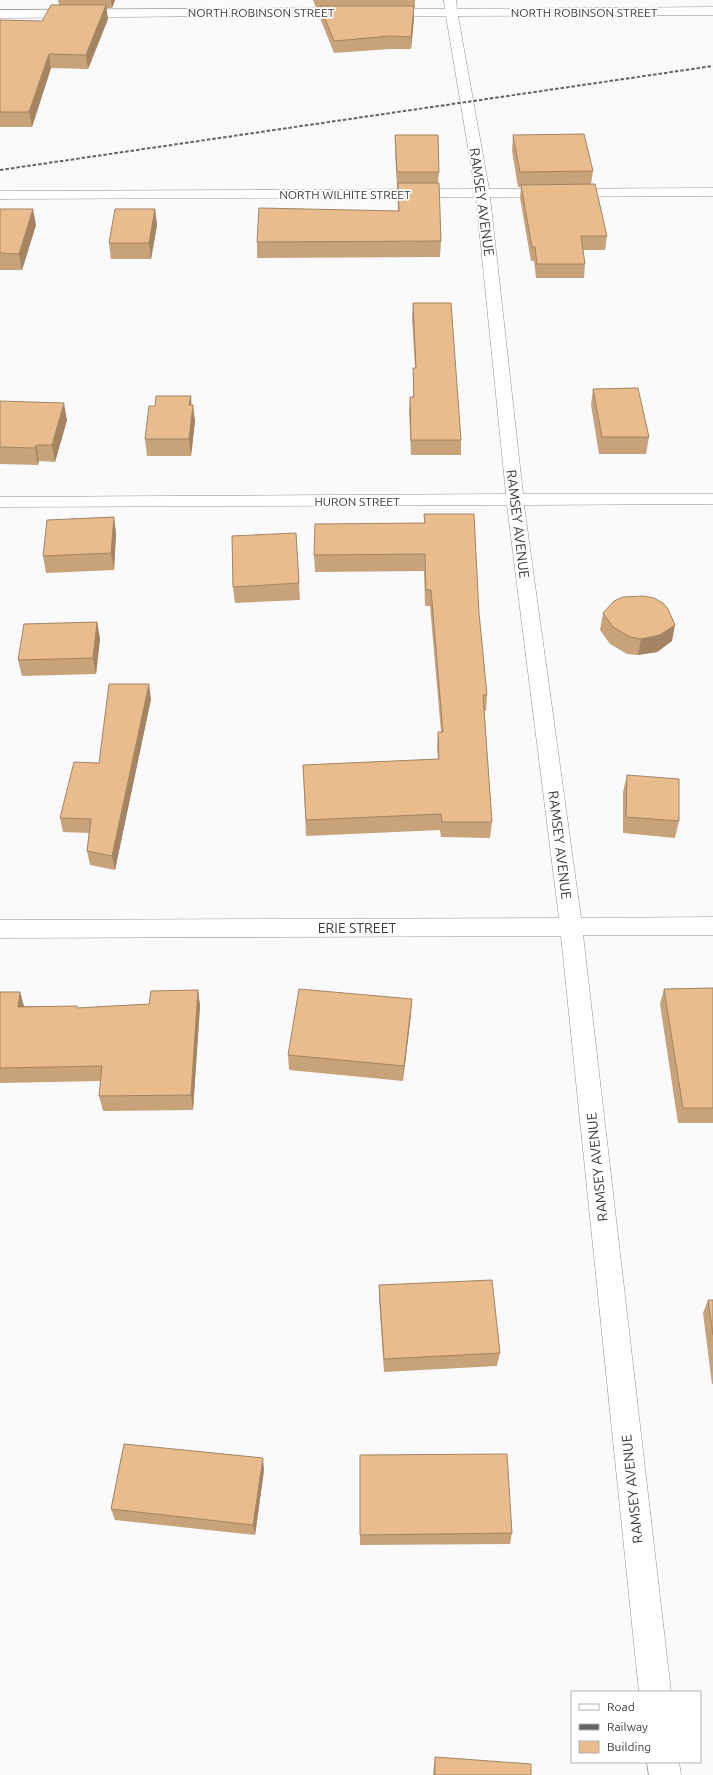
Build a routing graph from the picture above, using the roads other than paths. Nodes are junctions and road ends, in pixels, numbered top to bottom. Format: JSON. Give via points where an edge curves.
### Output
{"nodes":[{"id":1,"x":451,"y":6,"type":"edge"},
{"id":2,"x":713,"y":11,"type":"edge"},
{"id":3,"x":0,"y":14,"type":"edge"},
{"id":4,"x":713,"y":192,"type":"edge"},
{"id":5,"x":483,"y":193,"type":"junction"},
{"id":6,"x":0,"y":195,"type":"edge"},
{"id":7,"x":713,"y":499,"type":"edge"},
{"id":8,"x":515,"y":500,"type":"junction"},
{"id":9,"x":0,"y":502,"type":"edge"},
{"id":10,"x":713,"y":926,"type":"edge"},
{"id":11,"x":571,"y":927,"type":"junction"},
{"id":12,"x":0,"y":929,"type":"edge"},
{"id":13,"x":655,"y":1691,"type":"edge"},
{"id":14,"x":663,"y":1763,"type":"edge"},
{"id":15,"x":665,"y":1775,"type":"edge"}],
"edges":[{"from":1,"to":2,"type":"street","name":"NORTH ROBINSON STREET"},
{"from":1,"to":3,"type":"street","name":"NORTH ROBINSON STREET","via":[[368,12]]},
{"from":1,"to":5,"type":"street","name":"RAMSEY AVENUE"},
{"from":4,"to":5,"type":"street","name":"NORTH WILHITE STREET"},
{"from":5,"to":6,"type":"street","name":"NORTH WILHITE STREET"},
{"from":5,"to":8,"type":"street","name":"RAMSEY AVENUE"},
{"from":7,"to":8,"type":"street","name":"HURON STREET"},
{"from":8,"to":9,"type":"street","name":"HURON STREET"},
{"from":8,"to":11,"type":"street","name":"RAMSEY AVENUE"},
{"from":10,"to":11,"type":"street","name":"ERIE STREET"},
{"from":11,"to":12,"type":"street","name":"ERIE STREET"},
{"from":11,"to":13,"type":"street","name":"RAMSEY AVENUE"},
{"from":14,"to":15,"type":"street"}]}
